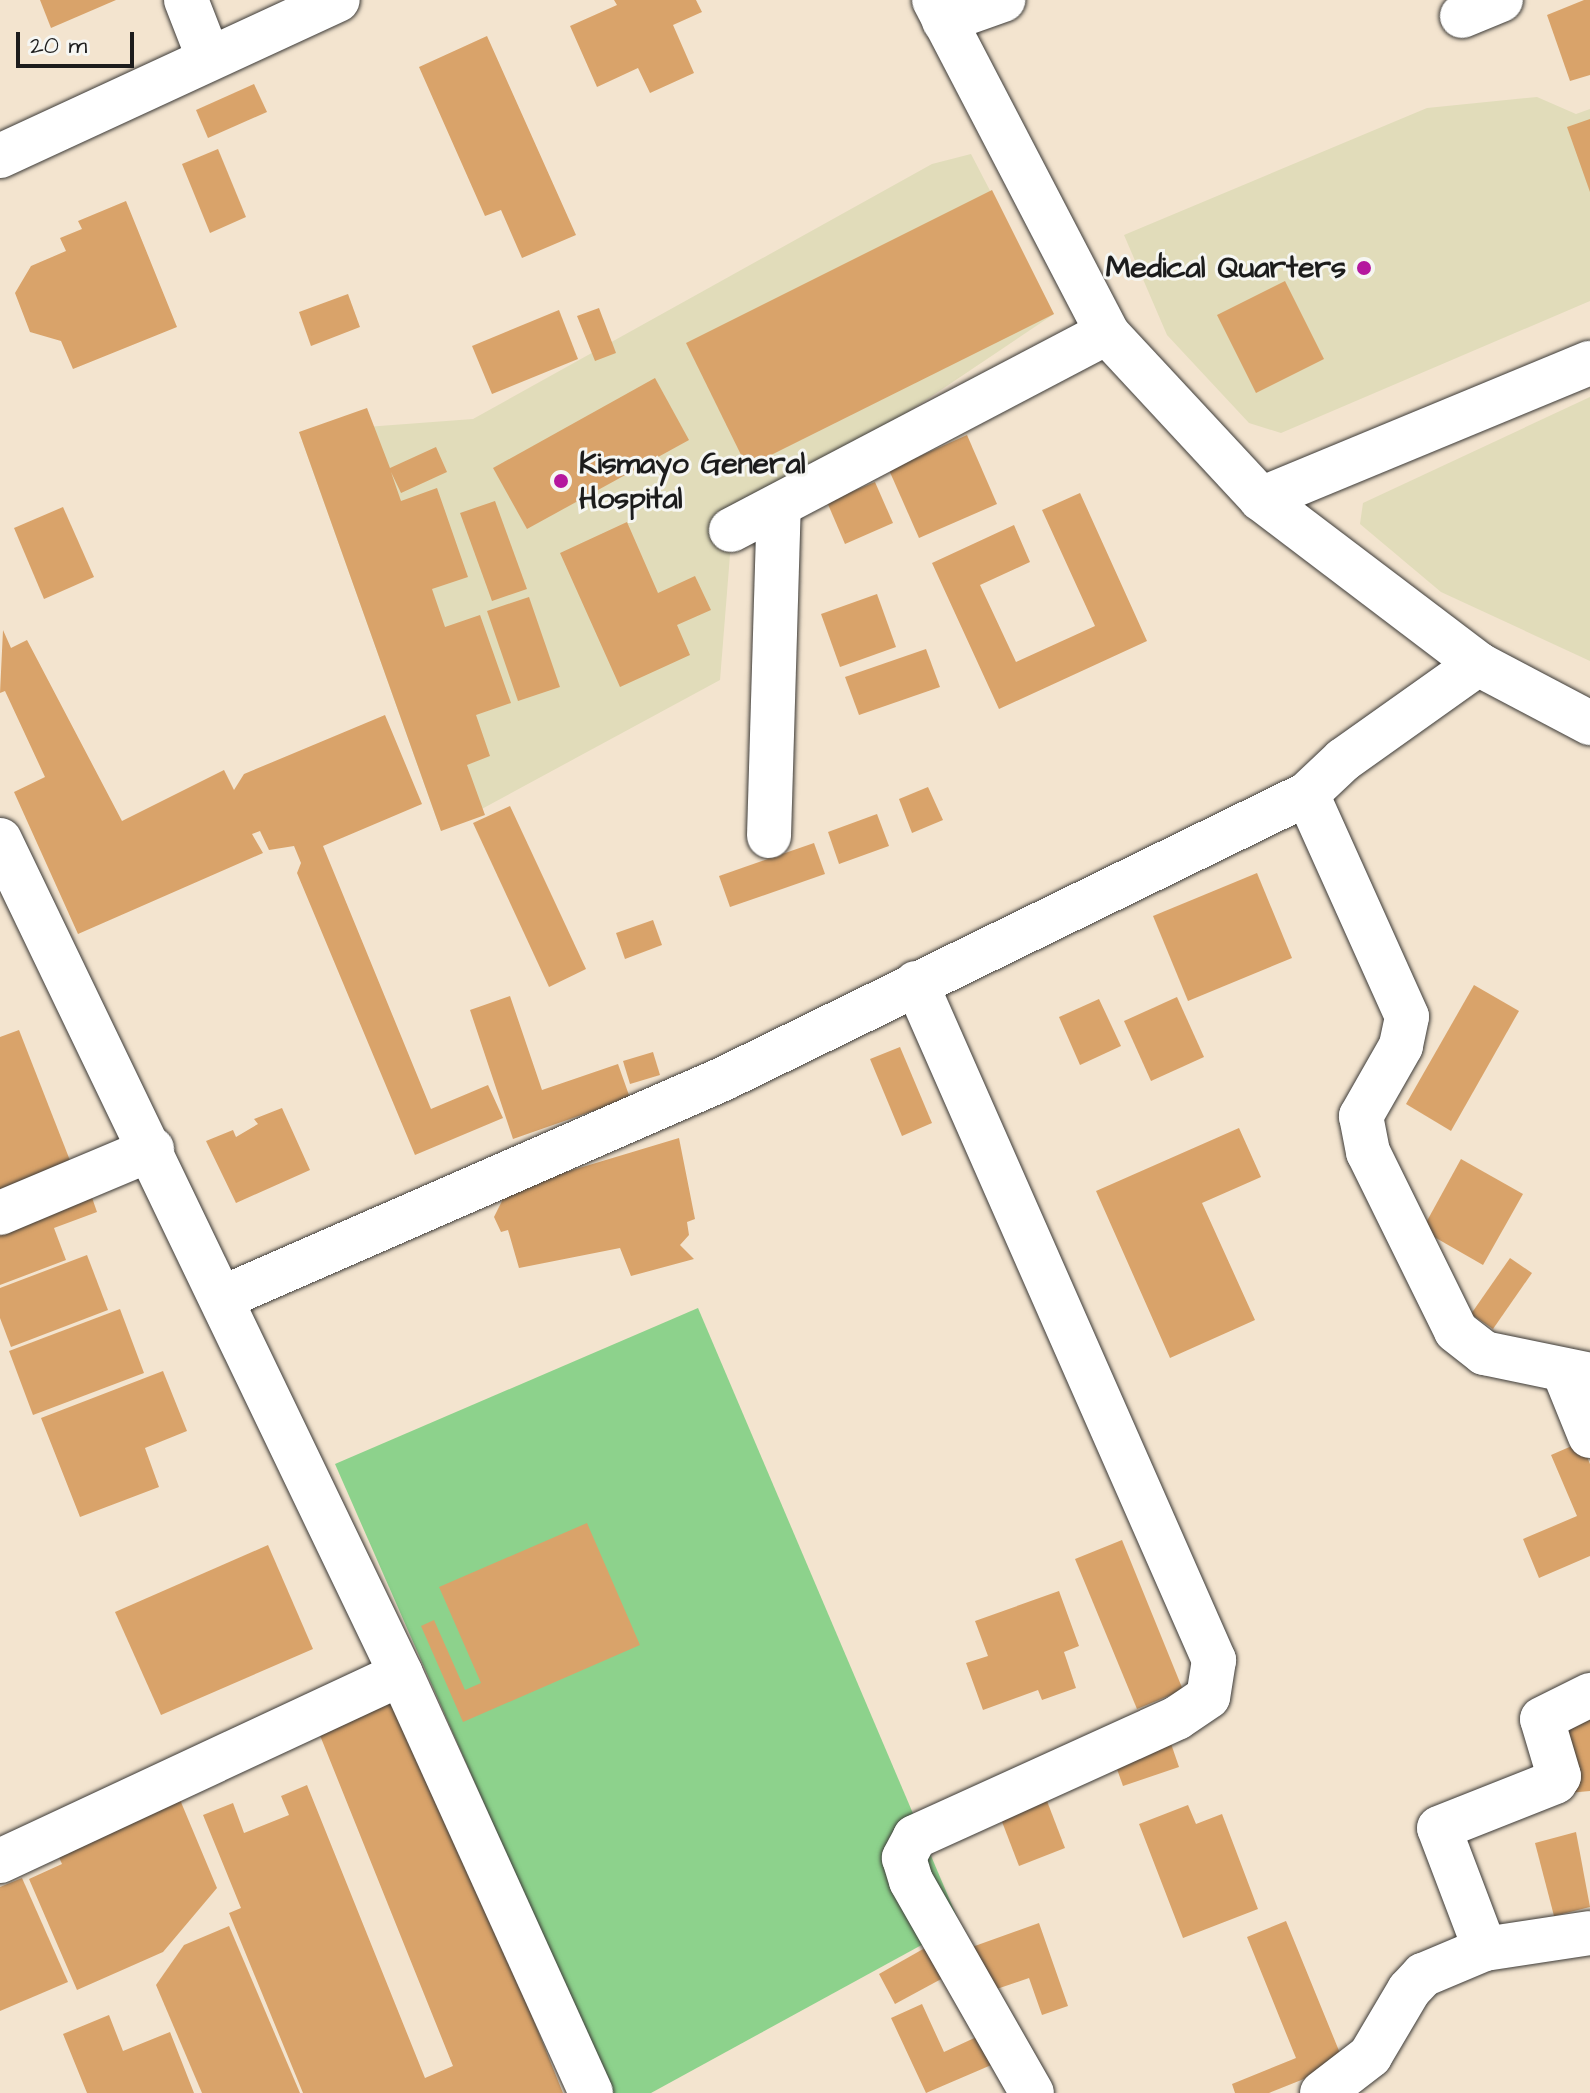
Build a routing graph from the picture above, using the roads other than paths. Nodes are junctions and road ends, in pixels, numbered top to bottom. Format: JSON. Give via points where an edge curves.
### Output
{"nodes":[{"id":1,"x":186,"y":0,"type":"edge"},
{"id":2,"x":338,"y":0,"type":"edge"},
{"id":3,"x":1003,"y":0,"type":"edge"},
{"id":4,"x":939,"y":11,"type":"edge"},
{"id":5,"x":209,"y":59,"type":"junction"},
{"id":6,"x":0,"y":156,"type":"edge"},
{"id":7,"x":1107,"y":333,"type":"junction"},
{"id":8,"x":1590,"y":363,"type":"edge"},
{"id":9,"x":1261,"y":499,"type":"junction"},
{"id":10,"x":779,"y":507,"type":"junction"},
{"id":11,"x":731,"y":530,"type":"dead end"},
{"id":12,"x":1478,"y":664,"type":"junction"},
{"id":13,"x":1590,"y":723,"type":"edge"},
{"id":14,"x":1307,"y":794,"type":"junction"},
{"id":15,"x":769,"y":836,"type":"dead end"},
{"id":16,"x":0,"y":840,"type":"edge"},
{"id":17,"x":916,"y":983,"type":"junction"},
{"id":18,"x":152,"y":1149,"type":"junction"},
{"id":19,"x":0,"y":1213,"type":"edge"},
{"id":20,"x":222,"y":1298,"type":"junction"},
{"id":21,"x":1577,"y":1374,"type":"edge"},
{"id":22,"x":1590,"y":1436,"type":"edge"},
{"id":23,"x":401,"y":1674,"type":"junction"},
{"id":24,"x":1590,"y":1695,"type":"edge"},
{"id":25,"x":0,"y":1861,"type":"edge"},
{"id":26,"x":1590,"y":1933,"type":"edge"},
{"id":27,"x":1485,"y":1949,"type":"junction"},
{"id":28,"x":591,"y":2093,"type":"edge"},
{"id":29,"x":1032,"y":2093,"type":"edge"},
{"id":30,"x":1322,"y":2093,"type":"edge"}],
"edges":[{"from":1,"to":5,"type":"street"},
{"from":2,"to":5,"type":"street"},
{"from":3,"to":4,"type":"street"},
{"from":4,"to":7,"type":"street"},
{"from":5,"to":6,"type":"street"},
{"from":7,"to":9,"type":"street"},
{"from":7,"to":10,"type":"street"},
{"from":8,"to":9,"type":"street"},
{"from":9,"to":12,"type":"street"},
{"from":10,"to":11,"type":"street"},
{"from":10,"to":15,"type":"street"},
{"from":12,"to":13,"type":"street"},
{"from":12,"to":14,"type":"street","via":[[1343,760]]},
{"from":14,"to":17,"type":"street"},
{"from":14,"to":21,"type":"street","via":[[1407,1017],[1401,1046],[1361,1116],[1368,1152],[1456,1331],[1484,1353]]},
{"from":16,"to":18,"type":"street"},
{"from":17,"to":20,"type":"street","via":[[723,1079]]},
{"from":17,"to":29,"type":"street","via":[[1214,1660],[1208,1697],[1177,1718],[915,1837],[904,1858]]},
{"from":18,"to":19,"type":"street"},
{"from":18,"to":20,"type":"street"},
{"from":20,"to":23,"type":"street"},
{"from":21,"to":22,"type":"street"},
{"from":23,"to":25,"type":"street"},
{"from":23,"to":28,"type":"street"},
{"from":24,"to":27,"type":"street","via":[[1542,1719],[1559,1776],[1555,1782],[1439,1828]]},
{"from":26,"to":27,"type":"street"},
{"from":27,"to":30,"type":"street","via":[[1423,1975],[1370,2056]]}]}
